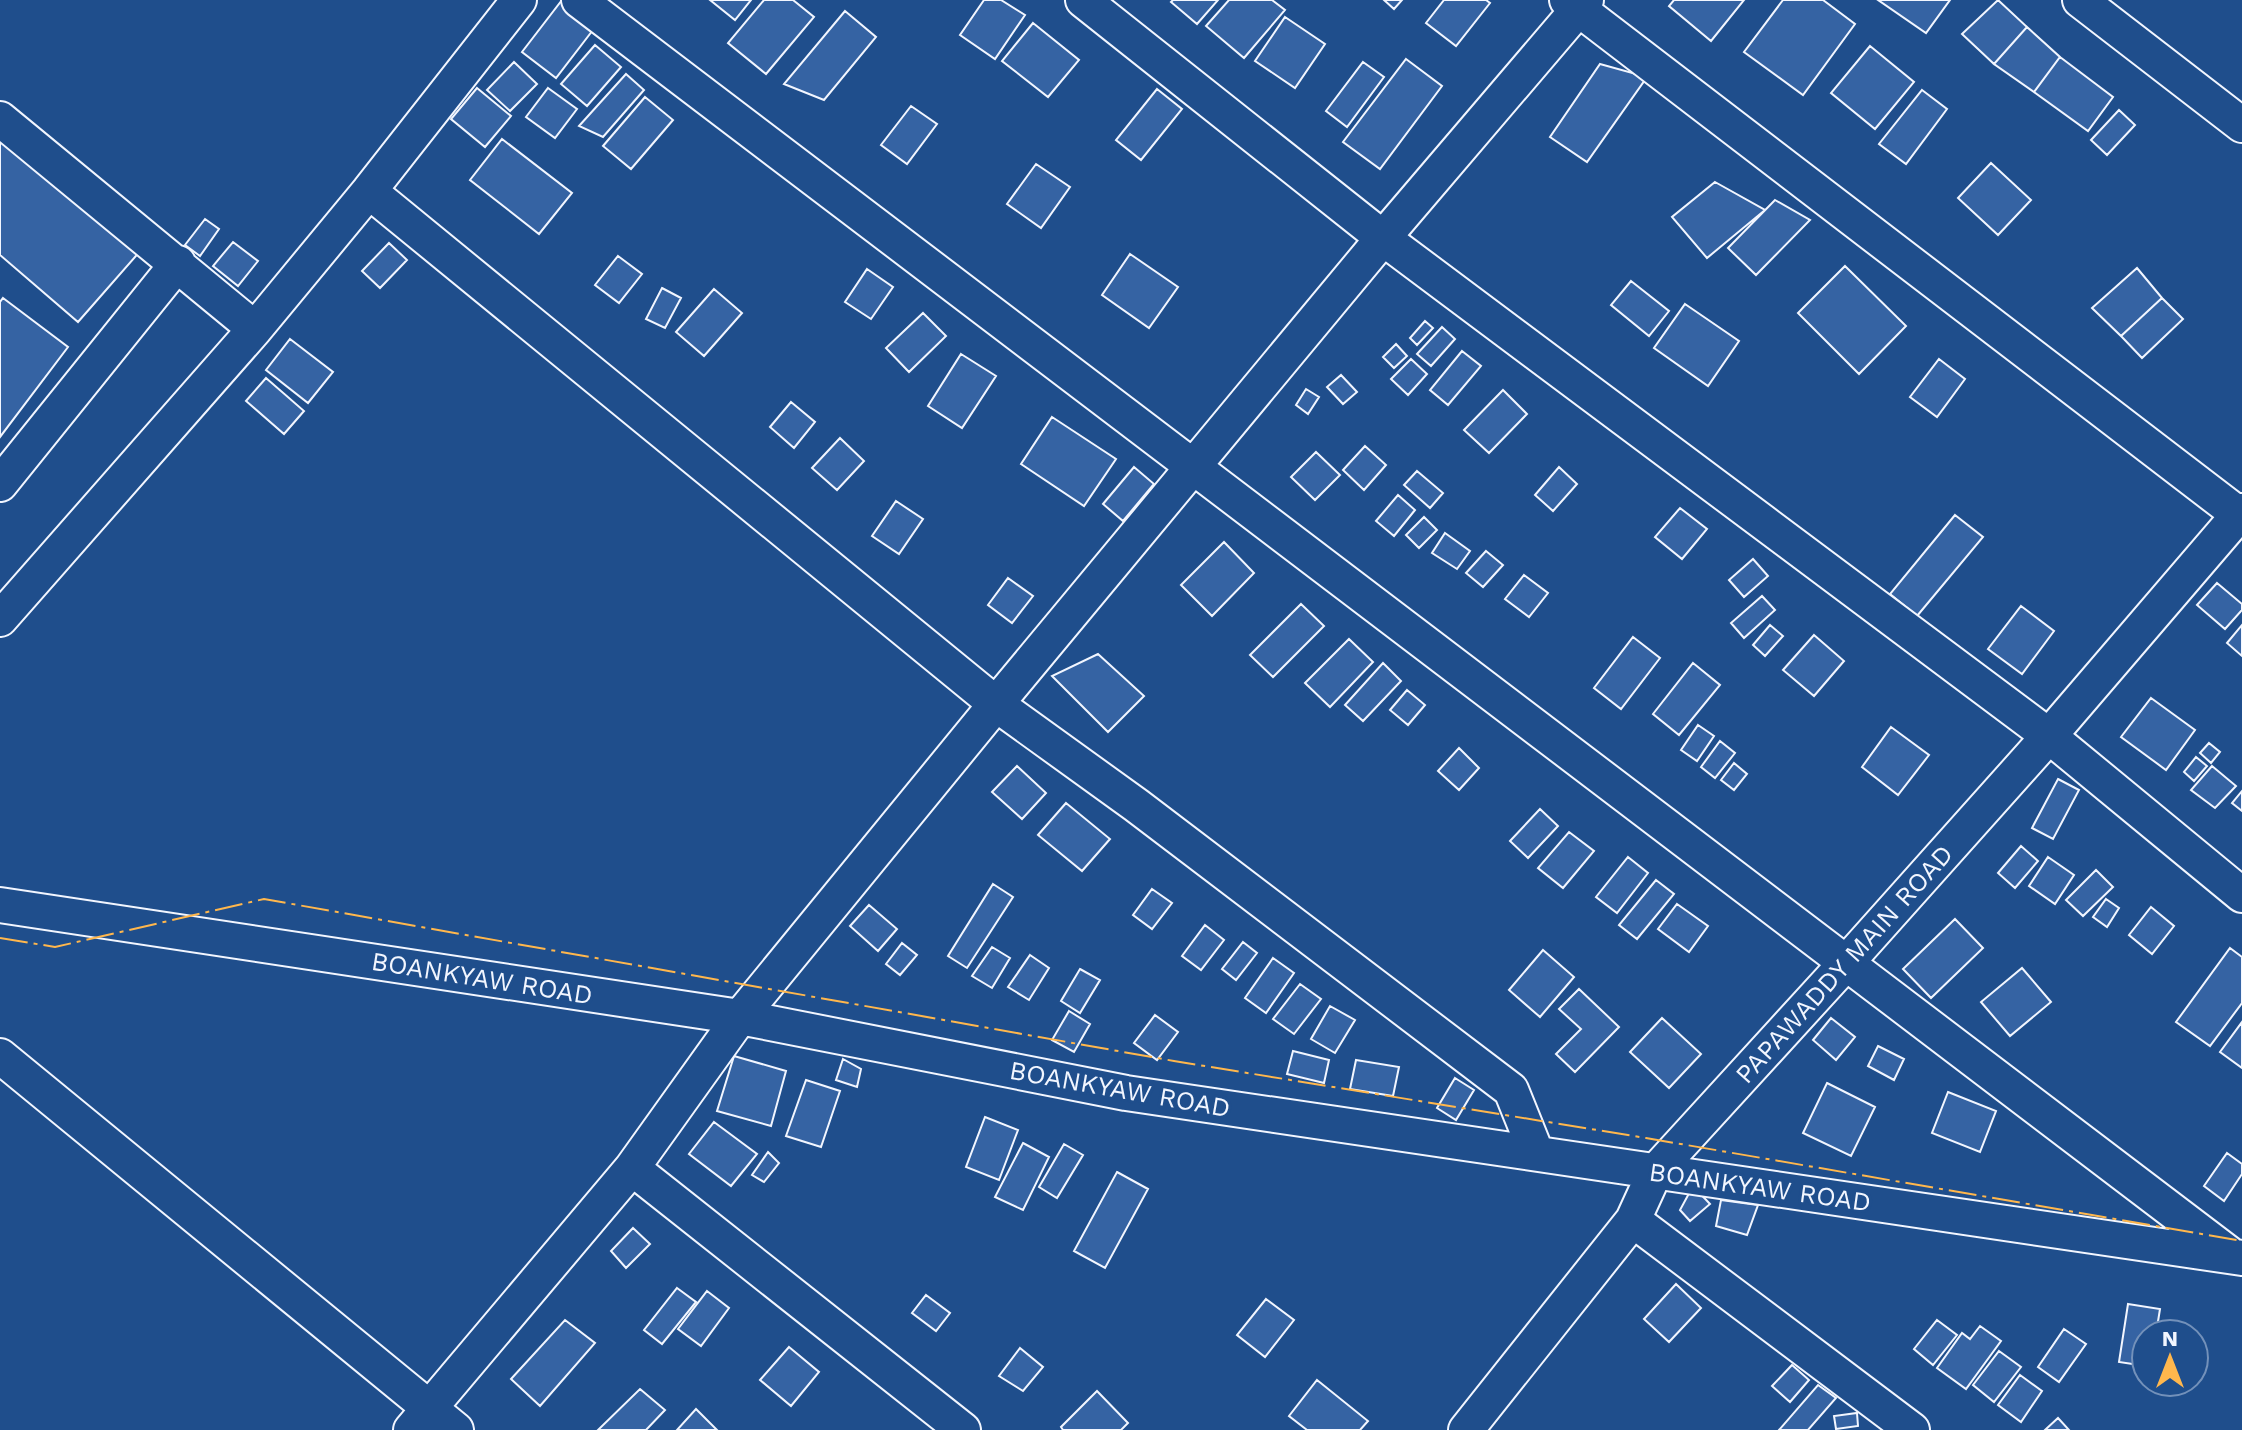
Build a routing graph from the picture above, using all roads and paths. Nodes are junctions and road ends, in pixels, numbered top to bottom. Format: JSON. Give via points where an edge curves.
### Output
{"nodes":[{"id":1,"x":519,"y":0,"type":"edge"},
{"id":2,"x":579,"y":0,"type":"edge"},
{"id":3,"x":1083,"y":0,"type":"edge"},
{"id":4,"x":2080,"y":0,"type":"edge"},
{"id":5,"x":1577,"y":3,"type":"edge"},
{"id":6,"x":0,"y":119,"type":"edge"},
{"id":7,"x":2242,"y":125,"type":"edge"},
{"id":8,"x":369,"y":191,"type":"junction"},
{"id":9,"x":1383,"y":238,"type":"junction"},
{"id":10,"x":178,"y":263,"type":"junction"},
{"id":11,"x":255,"y":329,"type":"junction"},
{"id":12,"x":1192,"y":468,"type":"junction"},
{"id":13,"x":0,"y":484,"type":"edge"},
{"id":14,"x":2241,"y":514,"type":"edge"},
{"id":15,"x":0,"y":619,"type":"edge"},
{"id":16,"x":996,"y":704,"type":"junction"},
{"id":17,"x":2049,"y":736,"type":"junction"},
{"id":18,"x":2242,"y":895,"type":"edge"},
{"id":19,"x":0,"y":905,"type":"edge"},
{"id":20,"x":1847,"y":962,"type":"junction"},
{"id":21,"x":740,"y":1017,"type":"junction"},
{"id":22,"x":0,"y":1056,"type":"edge"},
{"id":23,"x":1536,"y":1152,"type":"junction"},
{"id":24,"x":632,"y":1168,"type":"junction"},
{"id":25,"x":1655,"y":1172,"type":"junction"},
{"id":26,"x":1633,"y":1220,"type":"junction"},
{"id":27,"x":2237,"y":1257,"type":"edge"},
{"id":28,"x":421,"y":1419,"type":"edge"},
{"id":29,"x":1471,"y":1428,"type":"edge"},
{"id":30,"x":456,"y":1430,"type":"edge"},
{"id":31,"x":963,"y":1430,"type":"edge"},
{"id":32,"x":1912,"y":1430,"type":"edge"}],
"edges":[{"from":1,"to":8,"type":"street"},
{"from":2,"to":12,"type":"street"},
{"from":3,"to":9,"type":"street"},
{"from":4,"to":7,"type":"street"},
{"from":5,"to":9,"type":"street","via":[[1477,131]]},
{"from":5,"to":14,"type":"street"},
{"from":6,"to":10,"type":"street"},
{"from":8,"to":11,"type":"street"},
{"from":8,"to":16,"type":"street"},
{"from":9,"to":12,"type":"street"},
{"from":9,"to":17,"type":"street"},
{"from":10,"to":11,"type":"street"},
{"from":10,"to":13,"type":"street"},
{"from":11,"to":15,"type":"street"},
{"from":12,"to":16,"type":"street"},
{"from":12,"to":20,"type":"street"},
{"from":14,"to":17,"type":"street","name":"PAPAWADDY MAIN ROAD"},
{"from":16,"to":21,"type":"street"},
{"from":16,"to":23,"type":"street","via":[[1511,1090]]},
{"from":17,"to":18,"type":"street"},
{"from":17,"to":20,"type":"street","name":"PAPAWADDY MAIN ROAD"},
{"from":19,"to":21,"type":"street","name":"BOANKYAW ROAD"},
{"from":20,"to":25,"type":"street","name":"PAPAWADDY MAIN ROAD"},
{"from":20,"to":27,"type":"street"},
{"from":21,"to":23,"type":"street","name":"BOANKYAW ROAD","via":[[1126,1093]]},
{"from":21,"to":24,"type":"street"},
{"from":22,"to":28,"type":"street"},
{"from":23,"to":25,"type":"street","name":"BOANKYAW ROAD"},
{"from":24,"to":28,"type":"street"},
{"from":24,"to":31,"type":"street"},
{"from":25,"to":26,"type":"street","name":"PAPAWADDY MAIN ROAD"},
{"from":25,"to":27,"type":"street","name":"BOANKYAW ROAD"},
{"from":26,"to":29,"type":"street","name":"PAPAWADDY MAIN ROAD"},
{"from":26,"to":32,"type":"street"},
{"from":28,"to":30,"type":"street"}]}
